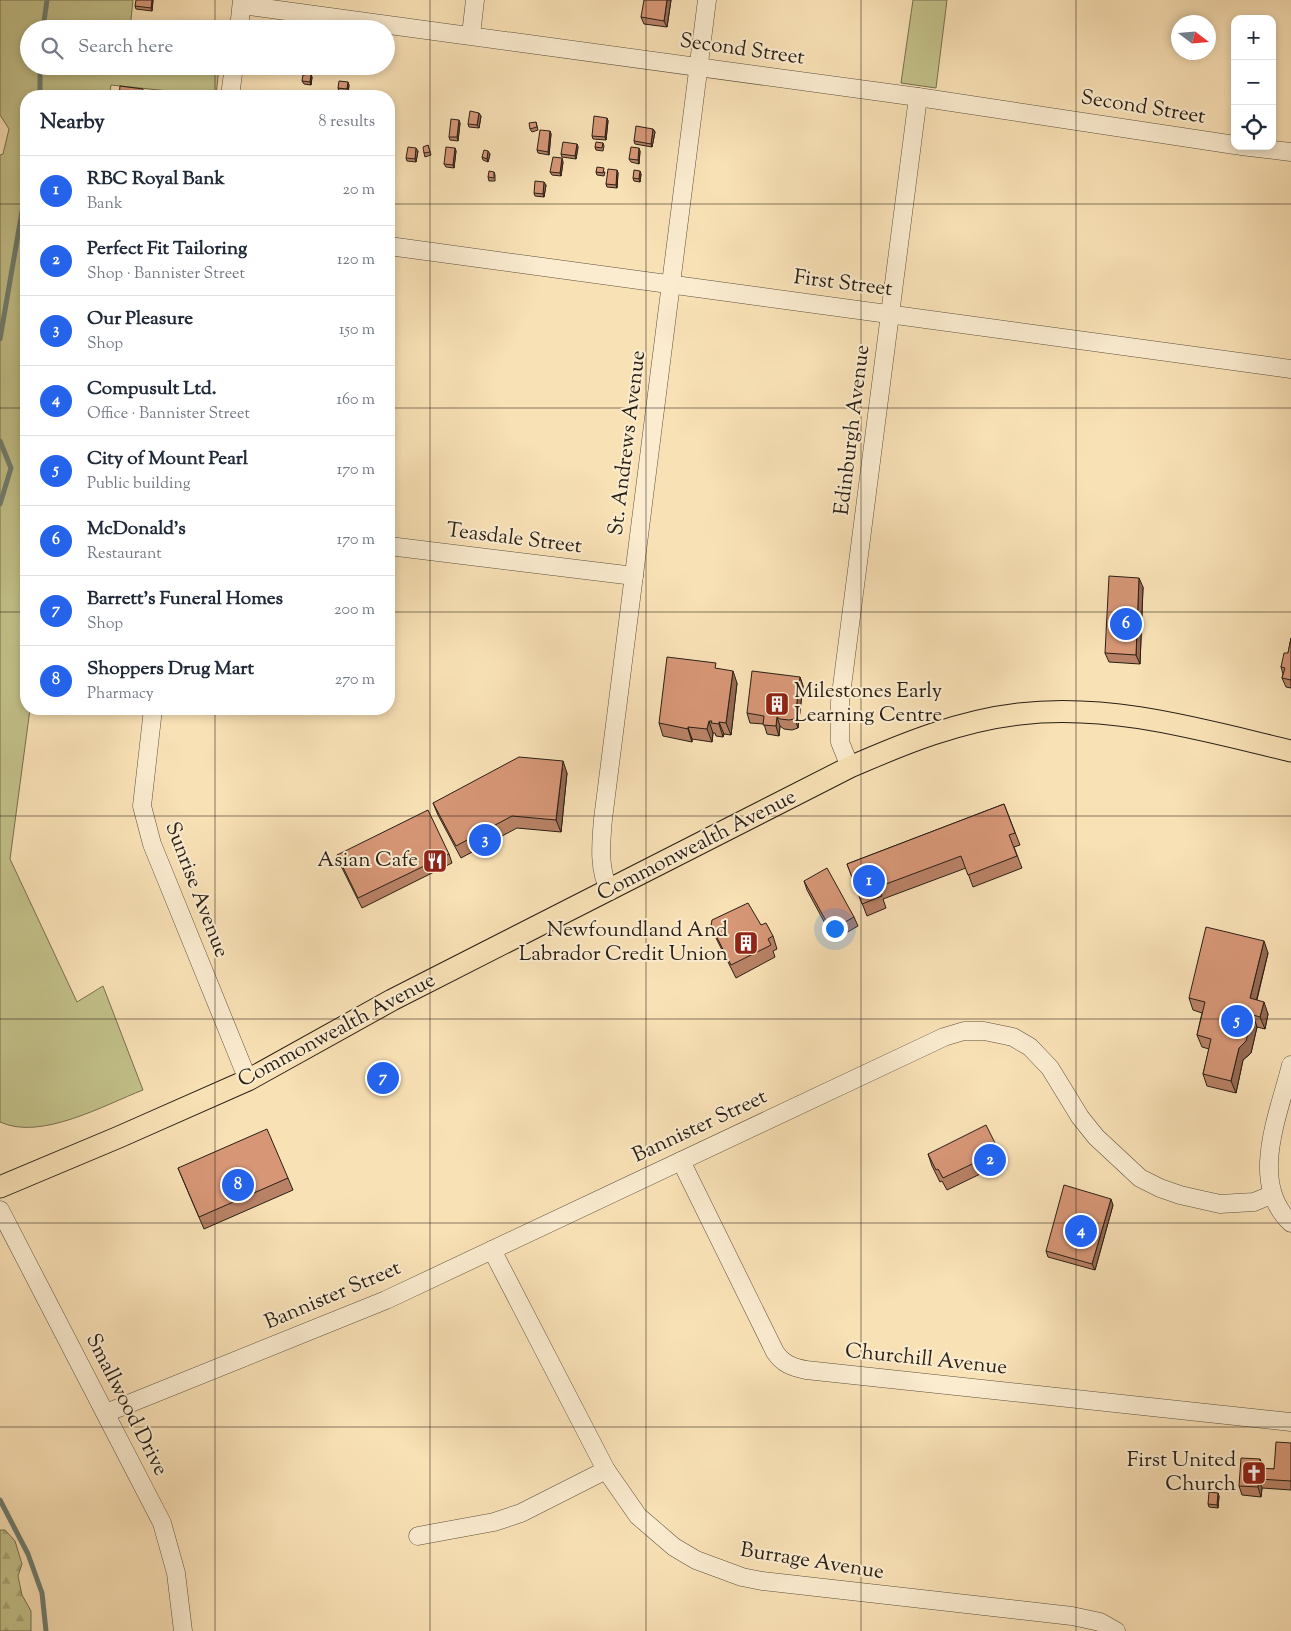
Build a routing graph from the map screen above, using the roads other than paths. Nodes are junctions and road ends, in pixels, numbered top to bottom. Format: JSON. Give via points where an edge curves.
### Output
{"nodes":[{"id":1,"x":475,"y":0,"type":"edge"},
{"id":2,"x":707,"y":0,"type":"edge"},
{"id":3,"x":242,"y":2,"type":"edge"},
{"id":4,"x":240,"y":20,"type":"edge"},
{"id":5,"x":367,"y":20,"type":"edge"},
{"id":6,"x":395,"y":24,"type":"edge"},
{"id":7,"x":471,"y":35,"type":"junction"},
{"id":8,"x":698,"y":66,"type":"junction"},
{"id":9,"x":233,"y":75,"type":"edge"},
{"id":10,"x":231,"y":90,"type":"edge"},
{"id":11,"x":918,"y":96,"type":"junction"},
{"id":12,"x":1231,"y":144,"type":"edge"},
{"id":13,"x":1274,"y":150,"type":"edge"},
{"id":14,"x":1291,"y":152,"type":"edge"},
{"id":15,"x":395,"y":247,"type":"edge"},
{"id":16,"x":670,"y":285,"type":"junction"},
{"id":17,"x":890,"y":313,"type":"junction"},
{"id":18,"x":1291,"y":369,"type":"edge"},
{"id":19,"x":395,"y":547,"type":"edge"},
{"id":20,"x":634,"y":576,"type":"junction"},
{"id":21,"x":151,"y":715,"type":"edge"},
{"id":22,"x":1291,"y":751,"type":"edge"},
{"id":23,"x":850,"y":767,"type":"junction"},
{"id":24,"x":610,"y":891,"type":"junction"},
{"id":25,"x":1291,"y":1065,"type":"edge"},
{"id":26,"x":248,"y":1080,"type":"junction"},
{"id":27,"x":680,"y":1161,"type":"junction"},
{"id":28,"x":0,"y":1187,"type":"edge"},
{"id":29,"x":1271,"y":1195,"type":"junction"},
{"id":30,"x":0,"y":1210,"type":"edge"},
{"id":31,"x":1291,"y":1223,"type":"edge"},
{"id":32,"x":492,"y":1250,"type":"junction"},
{"id":33,"x":106,"y":1413,"type":"junction"},
{"id":34,"x":1291,"y":1422,"type":"edge"},
{"id":35,"x":606,"y":1470,"type":"junction"},
{"id":36,"x":418,"y":1536,"type":"dead end"},
{"id":37,"x":183,"y":1631,"type":"edge"},
{"id":38,"x":1116,"y":1631,"type":"edge"}],
"edges":[{"from":1,"to":7,"type":"street"},
{"from":2,"to":8,"type":"street","name":"St. Andrews Avenue"},
{"from":3,"to":4,"type":"street"},
{"from":3,"to":5,"type":"street","name":"Second Street"},
{"from":6,"to":7,"type":"street","name":"Second Street"},
{"from":7,"to":8,"type":"street","name":"Second Street"},
{"from":8,"to":11,"type":"street","name":"Second Street"},
{"from":8,"to":16,"type":"street","name":"St. Andrews Avenue"},
{"from":9,"to":10,"type":"street"},
{"from":11,"to":12,"type":"street","name":"Second Street"},
{"from":11,"to":17,"type":"street","name":"Edinburgh Avenue"},
{"from":13,"to":14,"type":"street"},
{"from":15,"to":16,"type":"street","name":"First Street"},
{"from":16,"to":17,"type":"street","name":"First Street"},
{"from":16,"to":20,"type":"street","name":"St. Andrews Avenue"},
{"from":17,"to":18,"type":"street","name":"First Street"},
{"from":17,"to":23,"type":"street","name":"Edinburgh Avenue","via":[[840,702],[840,742]]},
{"from":19,"to":20,"type":"street","name":"Teasdale Street"},
{"from":20,"to":24,"type":"street","name":"St. Andrews Avenue","via":[[602,836],[603,871]]},
{"from":21,"to":26,"type":"street","name":"Sunrise Avenue","via":[[142,794],[144,818]]},
{"from":22,"to":23,"type":"main road","name":"Commonwealth Avenue","via":[[1127,715],[1085,712],[1020,714],[921,736]]},
{"from":23,"to":24,"type":"main road","name":"Commonwealth Avenue"},
{"from":24,"to":26,"type":"main road","name":"Commonwealth Avenue","via":[[392,1000]]},
{"from":25,"to":29,"type":"street","via":[[1270,1148],[1268,1179]]},
{"from":26,"to":28,"type":"main road","name":"Commonwealth Avenue"},
{"from":27,"to":29,"type":"street","name":"Bannister Street","via":[[944,1037],[984,1030],[1013,1037],[1037,1053],[1088,1128],[1140,1178],[1180,1195],[1220,1204],[1254,1202]]},
{"from":27,"to":32,"type":"street","name":"Bannister Street"},
{"from":27,"to":34,"type":"street","name":"Churchill Avenue","via":[[775,1352],[785,1364],[806,1370]]},
{"from":29,"to":31,"type":"street"},
{"from":30,"to":33,"type":"street","name":"Smallwood Drive"},
{"from":32,"to":33,"type":"street","name":"Bannister Street","via":[[354,1314]]},
{"from":32,"to":35,"type":"street","name":"Burrage Avenue"},
{"from":33,"to":37,"type":"street","name":"Smallwood Drive","via":[[171,1548]]},
{"from":35,"to":36,"type":"street","via":[[522,1513],[494,1522]]},
{"from":35,"to":38,"type":"street","name":"Burrage Avenue","via":[[638,1516],[674,1547],[696,1560],[742,1577],[1072,1616],[1100,1622]]}]}
